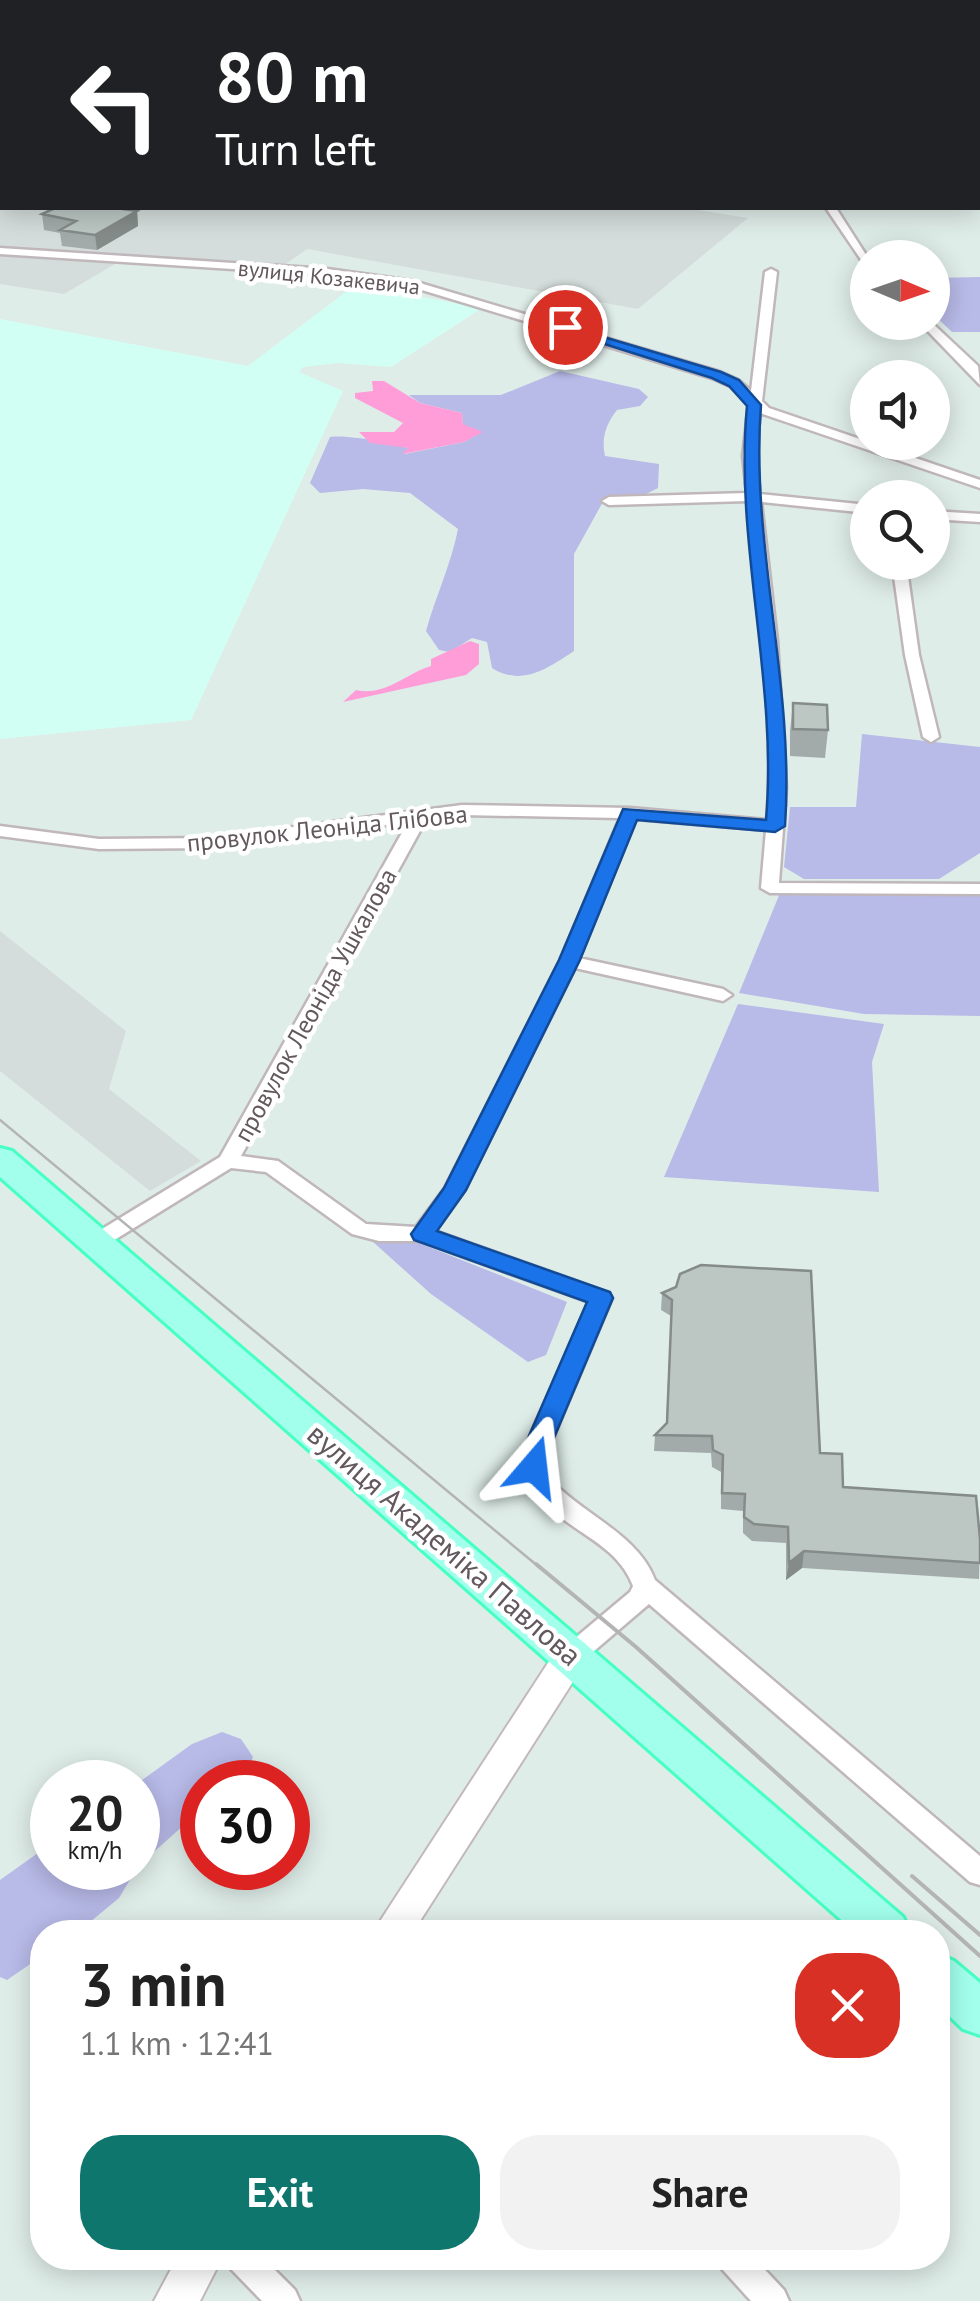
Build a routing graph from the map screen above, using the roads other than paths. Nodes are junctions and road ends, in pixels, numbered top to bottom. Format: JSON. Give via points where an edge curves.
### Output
{"nodes":[{"id":1,"x":831,"y":210,"type":"edge"},
{"id":2,"x":851,"y":240,"type":"edge"},
{"id":3,"x":0,"y":252,"type":"edge"},
{"id":4,"x":771,"y":272,"type":"dead end"},
{"id":5,"x":943,"y":340,"type":"edge"},
{"id":6,"x":980,"y":382,"type":"edge"},
{"id":7,"x":754,"y":405,"type":"junction"},
{"id":8,"x":980,"y":484,"type":"edge"},
{"id":9,"x":754,"y":497,"type":"junction"},
{"id":10,"x":610,"y":501,"type":"dead end"},
{"id":11,"x":850,"y":507,"type":"edge"},
{"id":12,"x":950,"y":516,"type":"edge"},
{"id":13,"x":980,"y":518,"type":"edge"},
{"id":14,"x":901,"y":580,"type":"edge"},
{"id":15,"x":931,"y":737,"type":"dead end"},
{"id":16,"x":630,"y":813,"type":"junction"},
{"id":17,"x":418,"y":818,"type":"junction"},
{"id":18,"x":775,"y":826,"type":"junction"},
{"id":19,"x":0,"y":831,"type":"edge"},
{"id":20,"x":980,"y":889,"type":"edge"},
{"id":21,"x":569,"y":960,"type":"junction"},
{"id":22,"x":723,"y":996,"type":"dead end"},
{"id":23,"x":0,"y":1158,"type":"edge"},
{"id":24,"x":228,"y":1161,"type":"junction"},
{"id":25,"x":422,"y":1234,"type":"junction"},
{"id":26,"x":96,"y":1242,"type":"junction"},
{"id":27,"x":646,"y":1586,"type":"junction"},
{"id":28,"x":571,"y":1656,"type":"junction"},
{"id":29,"x":980,"y":1873,"type":"edge"},
{"id":30,"x":400,"y":1920,"type":"edge"},
{"id":31,"x":874,"y":1920,"type":"edge"},
{"id":32,"x":950,"y":1987,"type":"edge"},
{"id":33,"x":980,"y":2014,"type":"edge"},
{"id":34,"x":194,"y":2270,"type":"edge"},
{"id":35,"x":254,"y":2270,"type":"edge"},
{"id":36,"x":744,"y":2270,"type":"edge"},
{"id":37,"x":176,"y":2301,"type":"edge"},
{"id":38,"x":284,"y":2301,"type":"edge"},
{"id":39,"x":773,"y":2301,"type":"edge"}],
"edges":[{"from":1,"to":2,"type":"street"},
{"from":3,"to":7,"type":"street","name":"вулиця Козакевича","via":[[327,272],[423,286],[716,375]]},
{"from":4,"to":7,"type":"street"},
{"from":5,"to":6,"type":"street"},
{"from":7,"to":8,"type":"street","name":"вулиця Козакевича"},
{"from":7,"to":9,"type":"street"},
{"from":9,"to":10,"type":"street"},
{"from":9,"to":11,"type":"street"},
{"from":9,"to":18,"type":"street","via":[[770,640]]},
{"from":12,"to":13,"type":"street"},
{"from":14,"to":15,"type":"street"},
{"from":16,"to":17,"type":"street","name":"провулок Леоніда Глібова","via":[[462,810]]},
{"from":16,"to":18,"type":"street","name":"провулок Леоніда Глібова"},
{"from":16,"to":21,"type":"street"},
{"from":17,"to":19,"type":"street","name":"провулок Леоніда Глібова","via":[[174,845],[99,844]]},
{"from":17,"to":24,"type":"street","name":"провулок Леоніда Ушкалова"},
{"from":18,"to":20,"type":"street","via":[[770,888]]},
{"from":21,"to":22,"type":"street"},
{"from":21,"to":25,"type":"street","via":[[454,1190]]},
{"from":23,"to":26,"type":"main road","name":"вулиця Академіка Павлова"},
{"from":24,"to":25,"type":"street","via":[[271,1166],[360,1229]]},
{"from":24,"to":26,"type":"street","name":"провулок Леоніда Ушкалова"},
{"from":25,"to":27,"type":"street","via":[[601,1298],[534,1467],[552,1496],[636,1565]]},
{"from":26,"to":28,"type":"main road","name":"вулиця Академіка Павлова"},
{"from":27,"to":28,"type":"street"},
{"from":27,"to":29,"type":"street"},
{"from":28,"to":30,"type":"street"},
{"from":28,"to":31,"type":"main road","name":"вулиця Академіка Павлова"},
{"from":32,"to":33,"type":"main road"},
{"from":34,"to":37,"type":"street"},
{"from":35,"to":38,"type":"street"},
{"from":36,"to":39,"type":"street"}]}
